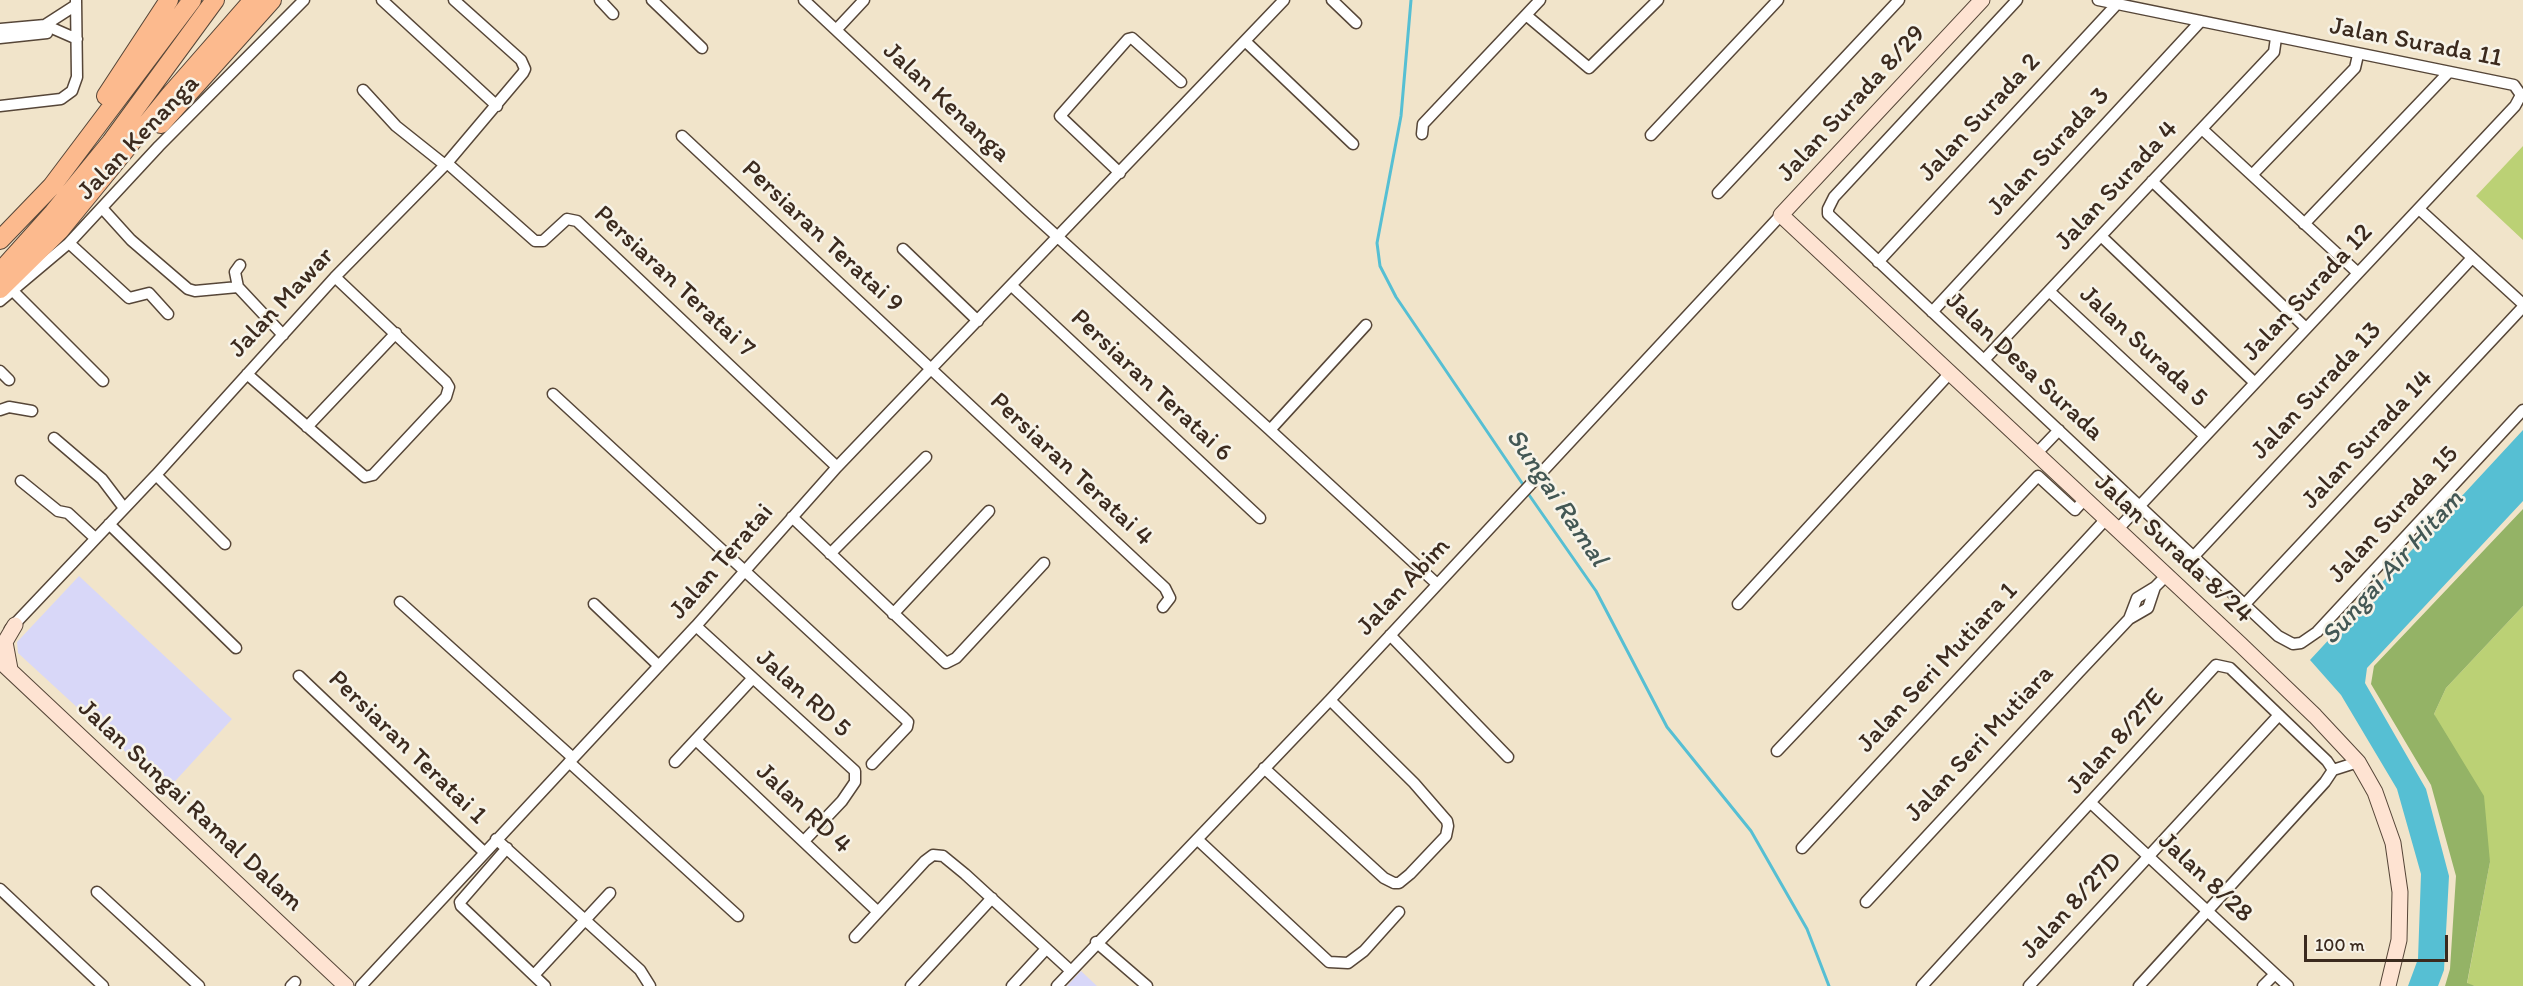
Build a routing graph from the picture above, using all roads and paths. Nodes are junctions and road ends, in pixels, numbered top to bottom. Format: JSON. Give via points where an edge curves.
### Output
{"nodes":[{"id":1,"x":169,"y":0,"type":"edge"},
{"id":2,"x":192,"y":0,"type":"edge"},
{"id":3,"x":215,"y":0,"type":"edge"},
{"id":4,"x":253,"y":0,"type":"edge"},
{"id":5,"x":272,"y":0,"type":"edge"},
{"id":6,"x":304,"y":0,"type":"edge"},
{"id":7,"x":382,"y":0,"type":"edge"},
{"id":8,"x":600,"y":0,"type":"edge"},
{"id":9,"x":652,"y":0,"type":"edge"},
{"id":10,"x":804,"y":0,"type":"edge"},
{"id":11,"x":864,"y":0,"type":"edge"},
{"id":12,"x":1284,"y":0,"type":"edge"},
{"id":13,"x":1332,"y":0,"type":"edge"},
{"id":14,"x":1540,"y":0,"type":"edge"},
{"id":15,"x":1658,"y":0,"type":"edge"},
{"id":16,"x":1778,"y":0,"type":"edge"},
{"id":17,"x":1982,"y":0,"type":"edge"},
{"id":18,"x":2017,"y":0,"type":"edge"},
{"id":19,"x":2098,"y":0,"type":"edge"},
{"id":20,"x":462,"y":2,"type":"edge"},
{"id":21,"x":1892,"y":2,"type":"edge"},
{"id":22,"x":76,"y":3,"type":"edge"},
{"id":23,"x":2116,"y":5,"type":"junction"},
{"id":24,"x":613,"y":14,"type":"dead end"},
{"id":25,"x":1526,"y":15,"type":"junction"},
{"id":26,"x":2199,"y":22,"type":"junction"},
{"id":27,"x":1356,"y":23,"type":"dead end"},
{"id":28,"x":0,"y":29,"type":"edge"},
{"id":29,"x":46,"y":29,"type":"junction"},
{"id":30,"x":836,"y":30,"type":"junction"},
{"id":31,"x":0,"y":38,"type":"edge"},
{"id":32,"x":77,"y":39,"type":"junction"},
{"id":33,"x":2276,"y":39,"type":"junction"},
{"id":34,"x":1245,"y":41,"type":"junction"},
{"id":35,"x":702,"y":48,"type":"dead end"},
{"id":36,"x":2358,"y":55,"type":"junction"},
{"id":37,"x":2448,"y":73,"type":"junction"},
{"id":38,"x":1181,"y":82,"type":"dead end"},
{"id":39,"x":2514,"y":85,"type":"joint"},
{"id":40,"x":363,"y":90,"type":"dead end"},
{"id":41,"x":0,"y":106,"type":"edge"},
{"id":42,"x":497,"y":106,"type":"junction"},
{"id":43,"x":2202,"y":129,"type":"junction"},
{"id":44,"x":1422,"y":134,"type":"dead end"},
{"id":45,"x":1651,"y":135,"type":"dead end"},
{"id":46,"x":90,"y":136,"type":"junction"},
{"id":47,"x":682,"y":136,"type":"dead end"},
{"id":48,"x":1353,"y":144,"type":"dead end"},
{"id":49,"x":446,"y":164,"type":"junction"},
{"id":50,"x":1120,"y":173,"type":"junction"},
{"id":51,"x":2252,"y":175,"type":"junction"},
{"id":52,"x":2152,"y":181,"type":"junction"},
{"id":53,"x":1718,"y":193,"type":"dead end"},
{"id":54,"x":102,"y":208,"type":"junction"},
{"id":55,"x":2419,"y":208,"type":"junction"},
{"id":56,"x":1781,"y":215,"type":"junction"},
{"id":57,"x":2304,"y":224,"type":"junction"},
{"id":58,"x":64,"y":236,"type":"junction"},
{"id":59,"x":2101,"y":236,"type":"junction"},
{"id":60,"x":1059,"y":238,"type":"junction"},
{"id":61,"x":0,"y":240,"type":"edge"},
{"id":62,"x":903,"y":249,"type":"dead end"},
{"id":63,"x":2472,"y":258,"type":"junction"},
{"id":64,"x":1878,"y":262,"type":"junction"},
{"id":65,"x":240,"y":265,"type":"dead end"},
{"id":66,"x":0,"y":272,"type":"edge"},
{"id":67,"x":2358,"y":273,"type":"junction"},
{"id":68,"x":335,"y":277,"type":"junction"},
{"id":69,"x":1012,"y":286,"type":"junction"},
{"id":70,"x":238,"y":287,"type":"junction"},
{"id":71,"x":6,"y":290,"type":"edge"},
{"id":72,"x":2049,"y":291,"type":"junction"},
{"id":73,"x":0,"y":301,"type":"edge"},
{"id":74,"x":2523,"y":306,"type":"edge"},
{"id":75,"x":1932,"y":312,"type":"junction"},
{"id":76,"x":168,"y":314,"type":"dead end"},
{"id":77,"x":978,"y":321,"type":"junction"},
{"id":78,"x":1366,"y":325,"type":"dead end"},
{"id":79,"x":2306,"y":328,"type":"junction"},
{"id":80,"x":396,"y":333,"type":"junction"},
{"id":81,"x":283,"y":335,"type":"junction"},
{"id":82,"x":1984,"y":360,"type":"junction"},
{"id":83,"x":0,"y":371,"type":"edge"},
{"id":84,"x":931,"y":371,"type":"junction"},
{"id":85,"x":1950,"y":373,"type":"junction"},
{"id":86,"x":247,"y":374,"type":"junction"},
{"id":87,"x":9,"y":380,"type":"dead end"},
{"id":88,"x":103,"y":381,"type":"dead end"},
{"id":89,"x":2255,"y":383,"type":"junction"},
{"id":90,"x":554,"y":394,"type":"dead end"},
{"id":91,"x":0,"y":410,"type":"edge"},
{"id":92,"x":2523,"y":410,"type":"edge"},
{"id":93,"x":32,"y":411,"type":"dead end"},
{"id":94,"x":307,"y":427,"type":"junction"},
{"id":95,"x":1270,"y":430,"type":"junction"},
{"id":96,"x":2059,"y":430,"type":"junction"},
{"id":97,"x":2205,"y":436,"type":"junction"},
{"id":98,"x":54,"y":438,"type":"dead end"},
{"id":99,"x":2036,"y":454,"type":"junction"},
{"id":100,"x":926,"y":457,"type":"dead end"},
{"id":101,"x":837,"y":467,"type":"junction"},
{"id":102,"x":156,"y":475,"type":"junction"},
{"id":103,"x":21,"y":481,"type":"dead end"},
{"id":104,"x":2085,"y":499,"type":"junction"},
{"id":105,"x":2140,"y":505,"type":"junction"},
{"id":106,"x":124,"y":508,"type":"junction"},
{"id":107,"x":989,"y":511,"type":"dead end"},
{"id":108,"x":792,"y":517,"type":"junction"},
{"id":109,"x":1260,"y":518,"type":"dead end"},
{"id":110,"x":109,"y":524,"type":"junction"},
{"id":111,"x":2112,"y":524,"type":"junction"},
{"id":112,"x":95,"y":538,"type":"junction"},
{"id":113,"x":225,"y":544,"type":"dead end"},
{"id":114,"x":830,"y":554,"type":"junction"},
{"id":115,"x":2195,"y":555,"type":"junction"},
{"id":116,"x":1044,"y":563,"type":"dead end"},
{"id":117,"x":745,"y":572,"type":"junction"},
{"id":118,"x":2160,"y":582,"type":"junction"},
{"id":119,"x":1437,"y":584,"type":"junction"},
{"id":120,"x":400,"y":602,"type":"dead end"},
{"id":121,"x":594,"y":604,"type":"dead end"},
{"id":122,"x":1738,"y":604,"type":"dead end"},
{"id":123,"x":2245,"y":604,"type":"junction"},
{"id":124,"x":1163,"y":607,"type":"dead end"},
{"id":125,"x":893,"y":614,"type":"junction"},
{"id":126,"x":15,"y":625,"type":"junction"},
{"id":127,"x":696,"y":626,"type":"junction"},
{"id":128,"x":0,"y":632,"type":"edge"},
{"id":129,"x":1390,"y":635,"type":"junction"},
{"id":130,"x":0,"y":638,"type":"edge"},
{"id":131,"x":2293,"y":644,"type":"joint"},
{"id":132,"x":236,"y":648,"type":"dead end"},
{"id":133,"x":5,"y":665,"type":"edge"},
{"id":134,"x":659,"y":666,"type":"junction"},
{"id":135,"x":299,"y":676,"type":"dead end"},
{"id":136,"x":752,"y":679,"type":"junction"},
{"id":137,"x":1330,"y":700,"type":"junction"},
{"id":138,"x":2279,"y":715,"type":"junction"},
{"id":139,"x":696,"y":740,"type":"junction"},
{"id":140,"x":1777,"y":751,"type":"dead end"},
{"id":141,"x":1508,"y":757,"type":"dead end"},
{"id":142,"x":570,"y":760,"type":"junction"},
{"id":143,"x":675,"y":762,"type":"dead end"},
{"id":144,"x":2358,"y":762,"type":"junction"},
{"id":145,"x":872,"y":764,"type":"dead end"},
{"id":146,"x":1264,"y":768,"type":"junction"},
{"id":147,"x":2333,"y":770,"type":"junction"},
{"id":148,"x":2091,"y":804,"type":"junction"},
{"id":149,"x":496,"y":839,"type":"junction"},
{"id":150,"x":1198,"y":840,"type":"junction"},
{"id":151,"x":804,"y":841,"type":"junction"},
{"id":152,"x":507,"y":848,"type":"junction"},
{"id":153,"x":1803,"y":848,"type":"dead end"},
{"id":154,"x":484,"y":852,"type":"junction"},
{"id":155,"x":2149,"y":856,"type":"junction"},
{"id":156,"x":0,"y":889,"type":"edge"},
{"id":157,"x":97,"y":892,"type":"dead end"},
{"id":158,"x":610,"y":893,"type":"dead end"},
{"id":159,"x":992,"y":898,"type":"junction"},
{"id":160,"x":1866,"y":902,"type":"dead end"},
{"id":161,"x":878,"y":912,"type":"junction"},
{"id":162,"x":1399,"y":912,"type":"dead end"},
{"id":163,"x":2208,"y":912,"type":"junction"},
{"id":164,"x":738,"y":916,"type":"dead end"},
{"id":165,"x":585,"y":920,"type":"junction"},
{"id":166,"x":855,"y":937,"type":"dead end"},
{"id":167,"x":1096,"y":942,"type":"junction"},
{"id":168,"x":1046,"y":949,"type":"junction"},
{"id":169,"x":320,"y":961,"type":"junction"},
{"id":170,"x":1071,"y":970,"type":"junction"},
{"id":171,"x":2275,"y":974,"type":"junction"},
{"id":172,"x":534,"y":975,"type":"junction"},
{"id":173,"x":104,"y":986,"type":"edge"},
{"id":174,"x":199,"y":986,"type":"edge"},
{"id":175,"x":330,"y":986,"type":"edge"},
{"id":176,"x":346,"y":986,"type":"edge"},
{"id":177,"x":361,"y":986,"type":"edge"},
{"id":178,"x":545,"y":986,"type":"edge"},
{"id":179,"x":650,"y":986,"type":"edge"},
{"id":180,"x":911,"y":986,"type":"edge"},
{"id":181,"x":1012,"y":986,"type":"edge"},
{"id":182,"x":1056,"y":986,"type":"edge"},
{"id":183,"x":1147,"y":986,"type":"edge"},
{"id":184,"x":1922,"y":986,"type":"edge"},
{"id":185,"x":2029,"y":986,"type":"edge"},
{"id":186,"x":2139,"y":986,"type":"edge"},
{"id":187,"x":2263,"y":986,"type":"edge"},
{"id":188,"x":2288,"y":986,"type":"edge"},
{"id":189,"x":2388,"y":986,"type":"edge"}],
"edges":[{"from":1,"to":46,"type":"highway","via":[[99,107]]},
{"from":2,"to":46,"type":"highway"},
{"from":3,"to":66,"type":"highway","via":[[111,142]]},
{"from":4,"to":58,"type":"highway","via":[[170,95]]},
{"from":5,"to":58,"type":"highway"},
{"from":6,"to":54,"type":"street","name":"Jalan Kenanga"},
{"from":7,"to":42,"type":"street"},
{"from":8,"to":24,"type":"street"},
{"from":9,"to":35,"type":"street"},
{"from":10,"to":30,"type":"street","name":"Jalan Kenanga"},
{"from":11,"to":30,"type":"street"},
{"from":12,"to":34,"type":"street","name":"Jalan Teratai"},
{"from":13,"to":27,"type":"street"},
{"from":14,"to":25,"type":"street"},
{"from":15,"to":25,"type":"street","via":[[1589,68]]},
{"from":16,"to":45,"type":"street"},
{"from":17,"to":56,"type":"street","name":"Jalan Surada 8/29"},
{"from":18,"to":64,"type":"street","name":"Jalan Desa Surada","via":[[1827,209],[1831,219]]},
{"from":19,"to":23,"type":"street","name":"Jalan Surada 11"},
{"from":20,"to":42,"type":"street","name":"Jalan Mawar","via":[[524,64],[523,73]]},
{"from":21,"to":53,"type":"street"},
{"from":22,"to":29,"type":"street"},
{"from":22,"to":32,"type":"street"},
{"from":23,"to":26,"type":"street","name":"Jalan Surada 11"},
{"from":23,"to":64,"type":"street","name":"Jalan Surada 2"},
{"from":25,"to":44,"type":"street","via":[[1423,124]]},
{"from":26,"to":33,"type":"street","name":"Jalan Surada 11"},
{"from":26,"to":75,"type":"street","name":"Jalan Surada 3"},
{"from":28,"to":29,"type":"street"},
{"from":29,"to":31,"type":"street"},
{"from":29,"to":32,"type":"street"},
{"from":30,"to":60,"type":"street","name":"Jalan Kenanga"},
{"from":32,"to":41,"type":"street","via":[[76,84],[68,96]]},
{"from":33,"to":36,"type":"street","name":"Jalan Surada 11"},
{"from":33,"to":43,"type":"street","name":"Jalan Surada 4","via":[[2274,52]]},
{"from":34,"to":48,"type":"street"},
{"from":34,"to":50,"type":"street","name":"Jalan Teratai"},
{"from":36,"to":37,"type":"street","name":"Jalan Surada 11"},
{"from":36,"to":51,"type":"street","via":[[2355,69]]},
{"from":37,"to":39,"type":"street","name":"Jalan Surada 11"},
{"from":37,"to":57,"type":"street"},
{"from":38,"to":50,"type":"street","via":[[1128,39],[1060,116]]},
{"from":39,"to":55,"type":"street","name":"Jalan Surada 12","via":[[2521,95],[2519,100]]},
{"from":40,"to":49,"type":"street","via":[[396,126]]},
{"from":42,"to":49,"type":"street","name":"Jalan Mawar"},
{"from":43,"to":51,"type":"street"},
{"from":43,"to":52,"type":"street","name":"Jalan Surada 4"},
{"from":46,"to":61,"type":"highway","via":[[52,186]]},
{"from":47,"to":84,"type":"street","name":"Persiaran Teratai 9"},
{"from":49,"to":68,"type":"street","name":"Jalan Mawar"},
{"from":49,"to":101,"type":"street","name":"Persiaran Teratai 7","via":[[536,241],[543,241],[567,219],[577,221]]},
{"from":50,"to":60,"type":"street","name":"Jalan Teratai"},
{"from":51,"to":57,"type":"street"},
{"from":52,"to":59,"type":"street","name":"Jalan Surada 4"},
{"from":52,"to":79,"type":"street"},
{"from":54,"to":58,"type":"street","name":"Jalan Kenanga"},
{"from":54,"to":70,"type":"street","via":[[130,240],[188,289]]},
{"from":55,"to":63,"type":"street"},
{"from":55,"to":67,"type":"street","name":"Jalan Surada 12"},
{"from":56,"to":85,"type":"street","name":"Jalan Surada 8/24"},
{"from":56,"to":119,"type":"street","name":"Jalan Abim"},
{"from":57,"to":67,"type":"street"},
{"from":58,"to":71,"type":"highway"},
{"from":58,"to":76,"type":"street","via":[[129,298],[149,293]]},
{"from":59,"to":72,"type":"street","name":"Jalan Surada 4"},
{"from":59,"to":89,"type":"street"},
{"from":60,"to":69,"type":"street","name":"Jalan Teratai"},
{"from":60,"to":95,"type":"street","name":"Jalan Kenanga"},
{"from":62,"to":77,"type":"street"},
{"from":63,"to":74,"type":"street"},
{"from":63,"to":115,"type":"street","name":"Jalan Surada 13"},
{"from":64,"to":75,"type":"street","name":"Jalan Desa Surada"},
{"from":65,"to":70,"type":"street","via":[[235,272]]},
{"from":67,"to":79,"type":"street","name":"Jalan Surada 12"},
{"from":68,"to":80,"type":"street"},
{"from":68,"to":81,"type":"street","name":"Jalan Mawar"},
{"from":69,"to":77,"type":"street","name":"Jalan Teratai"},
{"from":69,"to":109,"type":"street","name":"Persiaran Teratai 6"},
{"from":70,"to":81,"type":"street"},
{"from":71,"to":73,"type":"street"},
{"from":71,"to":88,"type":"street"},
{"from":72,"to":82,"type":"street","name":"Jalan Surada 4"},
{"from":72,"to":97,"type":"street","name":"Jalan Surada 5"},
{"from":74,"to":123,"type":"street","name":"Jalan Surada 14"},
{"from":75,"to":82,"type":"street","name":"Jalan Desa Surada"},
{"from":77,"to":84,"type":"street","name":"Jalan Teratai"},
{"from":78,"to":95,"type":"street"},
{"from":79,"to":89,"type":"street","name":"Jalan Surada 12"},
{"from":80,"to":94,"type":"street"},
{"from":80,"to":94,"type":"street","via":[[449,387],[446,397],[373,475],[361,476]]},
{"from":81,"to":86,"type":"street","name":"Jalan Mawar"},
{"from":82,"to":96,"type":"street","name":"Jalan Desa Surada"},
{"from":83,"to":87,"type":"street"},
{"from":84,"to":101,"type":"street","name":"Jalan Teratai"},
{"from":84,"to":124,"type":"street","name":"Persiaran Teratai 4","via":[[1165,588],[1170,598]]},
{"from":85,"to":99,"type":"street","name":"Jalan Surada 8/24"},
{"from":85,"to":122,"type":"street"},
{"from":86,"to":94,"type":"street"},
{"from":86,"to":102,"type":"street","name":"Jalan Mawar"},
{"from":89,"to":97,"type":"street","name":"Jalan Surada 12"},
{"from":90,"to":117,"type":"street"},
{"from":91,"to":93,"type":"street","via":[[9,407]]},
{"from":92,"to":131,"type":"street","name":"Jalan Surada 15","via":[[2317,632]]},
{"from":95,"to":119,"type":"street","name":"Jalan Kenanga"},
{"from":96,"to":99,"type":"street"},
{"from":96,"to":105,"type":"street","name":"Jalan Desa Surada"},
{"from":97,"to":105,"type":"street","name":"Jalan Surada 12"},
{"from":98,"to":106,"type":"street","via":[[102,479]]},
{"from":99,"to":104,"type":"street","name":"Jalan Surada 8/24"},
{"from":100,"to":114,"type":"street"},
{"from":101,"to":108,"type":"street","name":"Jalan Teratai"},
{"from":102,"to":106,"type":"street","name":"Jalan Mawar"},
{"from":102,"to":113,"type":"street"},
{"from":103,"to":112,"type":"street","via":[[58,511],[68,513]]},
{"from":104,"to":111,"type":"street","name":"Jalan Surada 8/24"},
{"from":104,"to":140,"type":"street","via":[[2075,510],[2038,476]]},
{"from":105,"to":111,"type":"street","name":"Jalan Surada 12"},
{"from":105,"to":115,"type":"street","name":"Jalan Desa Surada"},
{"from":106,"to":110,"type":"street","name":"Jalan Mawar"},
{"from":107,"to":125,"type":"street"},
{"from":108,"to":114,"type":"street"},
{"from":108,"to":117,"type":"street","name":"Jalan Teratai"},
{"from":110,"to":112,"type":"street","name":"Jalan Mawar"},
{"from":110,"to":132,"type":"street"},
{"from":111,"to":118,"type":"street","name":"Jalan Surada 8/24"},
{"from":111,"to":153,"type":"street","name":"Jalan Seri Mutiara 1"},
{"from":112,"to":126,"type":"street","name":"Jalan Mawar"},
{"from":114,"to":125,"type":"street"},
{"from":115,"to":123,"type":"street","name":"Jalan Desa Surada"},
{"from":116,"to":125,"type":"street","via":[[956,658],[946,663]]},
{"from":117,"to":127,"type":"street","name":"Jalan Teratai"},
{"from":117,"to":145,"type":"street","via":[[908,722]]},
{"from":118,"to":144,"type":"street","name":"Jalan Surada 8/24","via":[[2315,716]]},
{"from":118,"to":160,"type":"street","name":"Jalan Seri Mutiara","via":[[2137,598],[2129,619]]},
{"from":119,"to":129,"type":"street","name":"Jalan Abim"},
{"from":120,"to":142,"type":"street"},
{"from":121,"to":134,"type":"street"},
{"from":123,"to":131,"type":"street","name":"Jalan Desa Surada","via":[[2278,636]]},
{"from":126,"to":128,"type":"street"},
{"from":126,"to":130,"type":"street","name":"Jalan Mawar"},
{"from":126,"to":133,"type":"street","via":[[5,642]]},
{"from":127,"to":134,"type":"street","name":"Jalan Teratai"},
{"from":127,"to":136,"type":"street","name":"Jalan RD 5"},
{"from":129,"to":137,"type":"street","name":"Jalan Abim"},
{"from":129,"to":141,"type":"street"},
{"from":133,"to":169,"type":"street","name":"Jalan Sungai Ramal Dalam"},
{"from":134,"to":142,"type":"street","name":"Jalan Teratai"},
{"from":135,"to":154,"type":"street","name":"Persiaran Teratai 1"},
{"from":136,"to":139,"type":"street"},
{"from":136,"to":151,"type":"street","name":"Jalan RD 5","via":[[855,771],[855,782],[842,801]]},
{"from":137,"to":146,"type":"street","name":"Jalan Abim"},
{"from":137,"to":146,"type":"street","via":[[1447,821],[1446,836],[1410,874],[1394,883],[1384,878]]},
{"from":138,"to":147,"type":"street","name":"Jalan 8/27E"},
{"from":138,"to":148,"type":"street","name":"Jalan 8/27E","via":[[2230,668],[2216,665]]},
{"from":138,"to":155,"type":"street","name":"Jalan 8/27D"},
{"from":139,"to":143,"type":"street"},
{"from":139,"to":151,"type":"street","name":"Jalan RD 4"},
{"from":142,"to":149,"type":"street","name":"Jalan Teratai"},
{"from":142,"to":164,"type":"street"},
{"from":144,"to":147,"type":"street"},
{"from":144,"to":189,"type":"street","name":"Jalan Surada 8/24","via":[[2393,843],[2400,892],[2399,940]]},
{"from":146,"to":150,"type":"street","name":"Jalan Abim"},
{"from":147,"to":163,"type":"street"},
{"from":148,"to":155,"type":"street","name":"Jalan 8/28"},
{"from":148,"to":184,"type":"street","name":"Jalan 8/27E"},
{"from":149,"to":152,"type":"street"},
{"from":149,"to":154,"type":"street","name":"Jalan Teratai"},
{"from":150,"to":162,"type":"street","via":[[1329,962],[1348,963]]},
{"from":150,"to":167,"type":"street","name":"Jalan Abim"},
{"from":151,"to":161,"type":"street","name":"Jalan RD 4"},
{"from":152,"to":165,"type":"street"},
{"from":152,"to":172,"type":"street","via":[[460,902]]},
{"from":154,"to":177,"type":"street","name":"Jalan Teratai"},
{"from":155,"to":163,"type":"street","name":"Jalan 8/28"},
{"from":155,"to":185,"type":"street","name":"Jalan 8/27D"},
{"from":156,"to":173,"type":"street"},
{"from":157,"to":174,"type":"street"},
{"from":158,"to":165,"type":"street"},
{"from":159,"to":161,"type":"street","via":[[942,856],[933,855]]},
{"from":159,"to":168,"type":"street"},
{"from":159,"to":180,"type":"street"},
{"from":161,"to":166,"type":"street"},
{"from":163,"to":171,"type":"street","name":"Jalan 8/28"},
{"from":163,"to":186,"type":"street"},
{"from":165,"to":172,"type":"street"},
{"from":165,"to":179,"type":"street","via":[[640,970]]},
{"from":167,"to":170,"type":"street","name":"Jalan Abim"},
{"from":167,"to":183,"type":"street"},
{"from":168,"to":170,"type":"street"},
{"from":168,"to":181,"type":"street"},
{"from":169,"to":175,"type":"street"},
{"from":169,"to":176,"type":"street","name":"Jalan Sungai Ramal Dalam"},
{"from":170,"to":182,"type":"street","name":"Jalan Abim"},
{"from":171,"to":187,"type":"street"},
{"from":171,"to":188,"type":"street","name":"Jalan 8/28"},
{"from":172,"to":178,"type":"street"}]}
